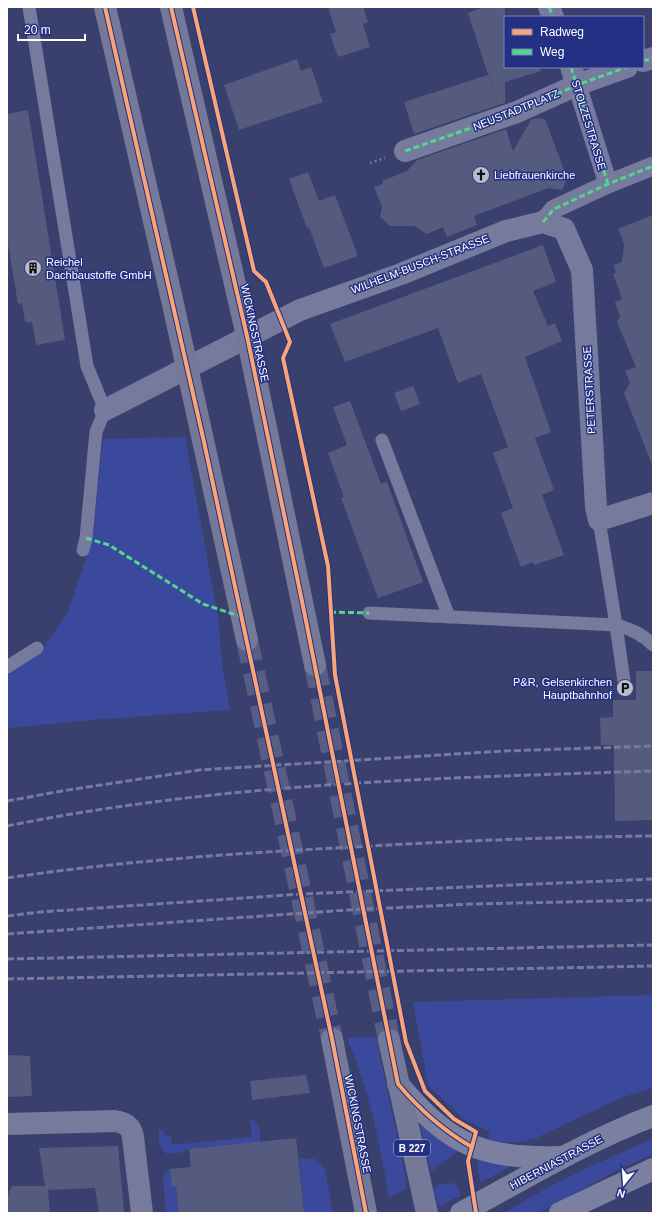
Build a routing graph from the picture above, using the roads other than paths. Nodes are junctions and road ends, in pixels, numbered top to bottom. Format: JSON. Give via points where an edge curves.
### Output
{"nodes":[{"id":1,"x":29,"y":7,"type":"edge"},
{"id":2,"x":105,"y":7,"type":"edge"},
{"id":3,"x":171,"y":7,"type":"edge"},
{"id":4,"x":621,"y":68,"type":"edge"},
{"id":5,"x":574,"y":76,"type":"edge"},
{"id":6,"x":404,"y":151,"type":"dead end"},
{"id":7,"x":653,"y":166,"type":"edge"},
{"id":8,"x":608,"y":184,"type":"junction"},
{"id":9,"x":543,"y":222,"type":"junction"},
{"id":10,"x":247,"y":336,"type":"junction"},
{"id":11,"x":188,"y":368,"type":"junction"},
{"id":12,"x":105,"y":410,"type":"junction"},
{"id":13,"x":382,"y":440,"type":"dead end"},
{"id":14,"x":653,"y":503,"type":"edge"},
{"id":15,"x":599,"y":520,"type":"junction"},
{"id":16,"x":83,"y":550,"type":"dead end"},
{"id":17,"x":369,"y":613,"type":"dead end"},
{"id":18,"x":449,"y":617,"type":"junction"},
{"id":19,"x":616,"y":625,"type":"junction"},
{"id":20,"x":247,"y":640,"type":"tunnel mouth"},
{"id":21,"x":653,"y":645,"type":"edge"},
{"id":22,"x":37,"y":648,"type":"dead end"},
{"id":23,"x":315,"y":665,"type":"tunnel mouth"},
{"id":24,"x":7,"y":667,"type":"edge"},
{"id":25,"x":625,"y":688,"type":"dead end"},
{"id":26,"x":332,"y":1039,"type":"tunnel mouth"},
{"id":27,"x":388,"y":1040,"type":"tunnel mouth"},
{"id":28,"x":398,"y":1084,"type":"junction"},
{"id":29,"x":653,"y":1116,"type":"edge"},
{"id":30,"x":7,"y":1124,"type":"edge"},
{"id":31,"x":564,"y":1157,"type":"junction"},
{"id":32,"x":653,"y":1169,"type":"edge"},
{"id":33,"x":564,"y":1212,"type":"edge"},
{"id":34,"x":142,"y":1213,"type":"edge"},
{"id":35,"x":366,"y":1213,"type":"edge"},
{"id":36,"x":427,"y":1213,"type":"edge"},
{"id":37,"x":461,"y":1213,"type":"edge"}],
"edges":[{"from":1,"to":12,"type":"lane","via":[[87,366]]},
{"from":2,"to":11,"type":"main road"},
{"from":3,"to":10,"type":"main road","name":"WICKINGSTRASSE"},
{"from":4,"to":5,"type":"street","name":"NEUSTADTPLATZ"},
{"from":5,"to":6,"type":"street","name":"NEUSTADTPLATZ","via":[[517,112]]},
{"from":5,"to":8,"type":"street","name":"STOLZESTRASSE"},
{"from":7,"to":8,"type":"street"},
{"from":8,"to":9,"type":"street","via":[[554,209]]},
{"from":9,"to":10,"type":"street","name":"WILHELM-BUSCH-STRASSE","via":[[506,231],[401,274],[300,310]]},
{"from":9,"to":15,"type":"street","name":"PETERSTRASSE","via":[[564,229],[582,270],[596,507]]},
{"from":10,"to":11,"type":"street","name":"WILHELM-BUSCH-STRASSE"},
{"from":10,"to":23,"type":"main road","name":"WICKINGSTRASSE"},
{"from":11,"to":12,"type":"street"},
{"from":11,"to":20,"type":"main road"},
{"from":12,"to":16,"type":"lane","via":[[96,432]]},
{"from":13,"to":18,"type":"lane"},
{"from":14,"to":15,"type":"street"},
{"from":15,"to":19,"type":"lane"},
{"from":17,"to":18,"type":"lane"},
{"from":18,"to":19,"type":"lane"},
{"from":19,"to":21,"type":"lane","via":[[631,629]]},
{"from":19,"to":25,"type":"lane"},
{"from":22,"to":24,"type":"lane"},
{"from":26,"to":35,"type":"main road","name":"WICKINGSTRASSE"},
{"from":27,"to":28,"type":"main road","number":"B 227"},
{"from":28,"to":31,"type":"main road","via":[[416,1106],[432,1120],[472,1147],[519,1156]]},
{"from":28,"to":36,"type":"main road","number":"B 227"},
{"from":29,"to":31,"type":"main road","name":"HIBERNIASTRASSE","via":[[621,1128]]},
{"from":30,"to":34,"type":"street","via":[[115,1121],[125,1123],[132,1130]]},
{"from":31,"to":37,"type":"main road","name":"HIBERNIASTRASSE"},
{"from":32,"to":33,"type":"main road"}]}
